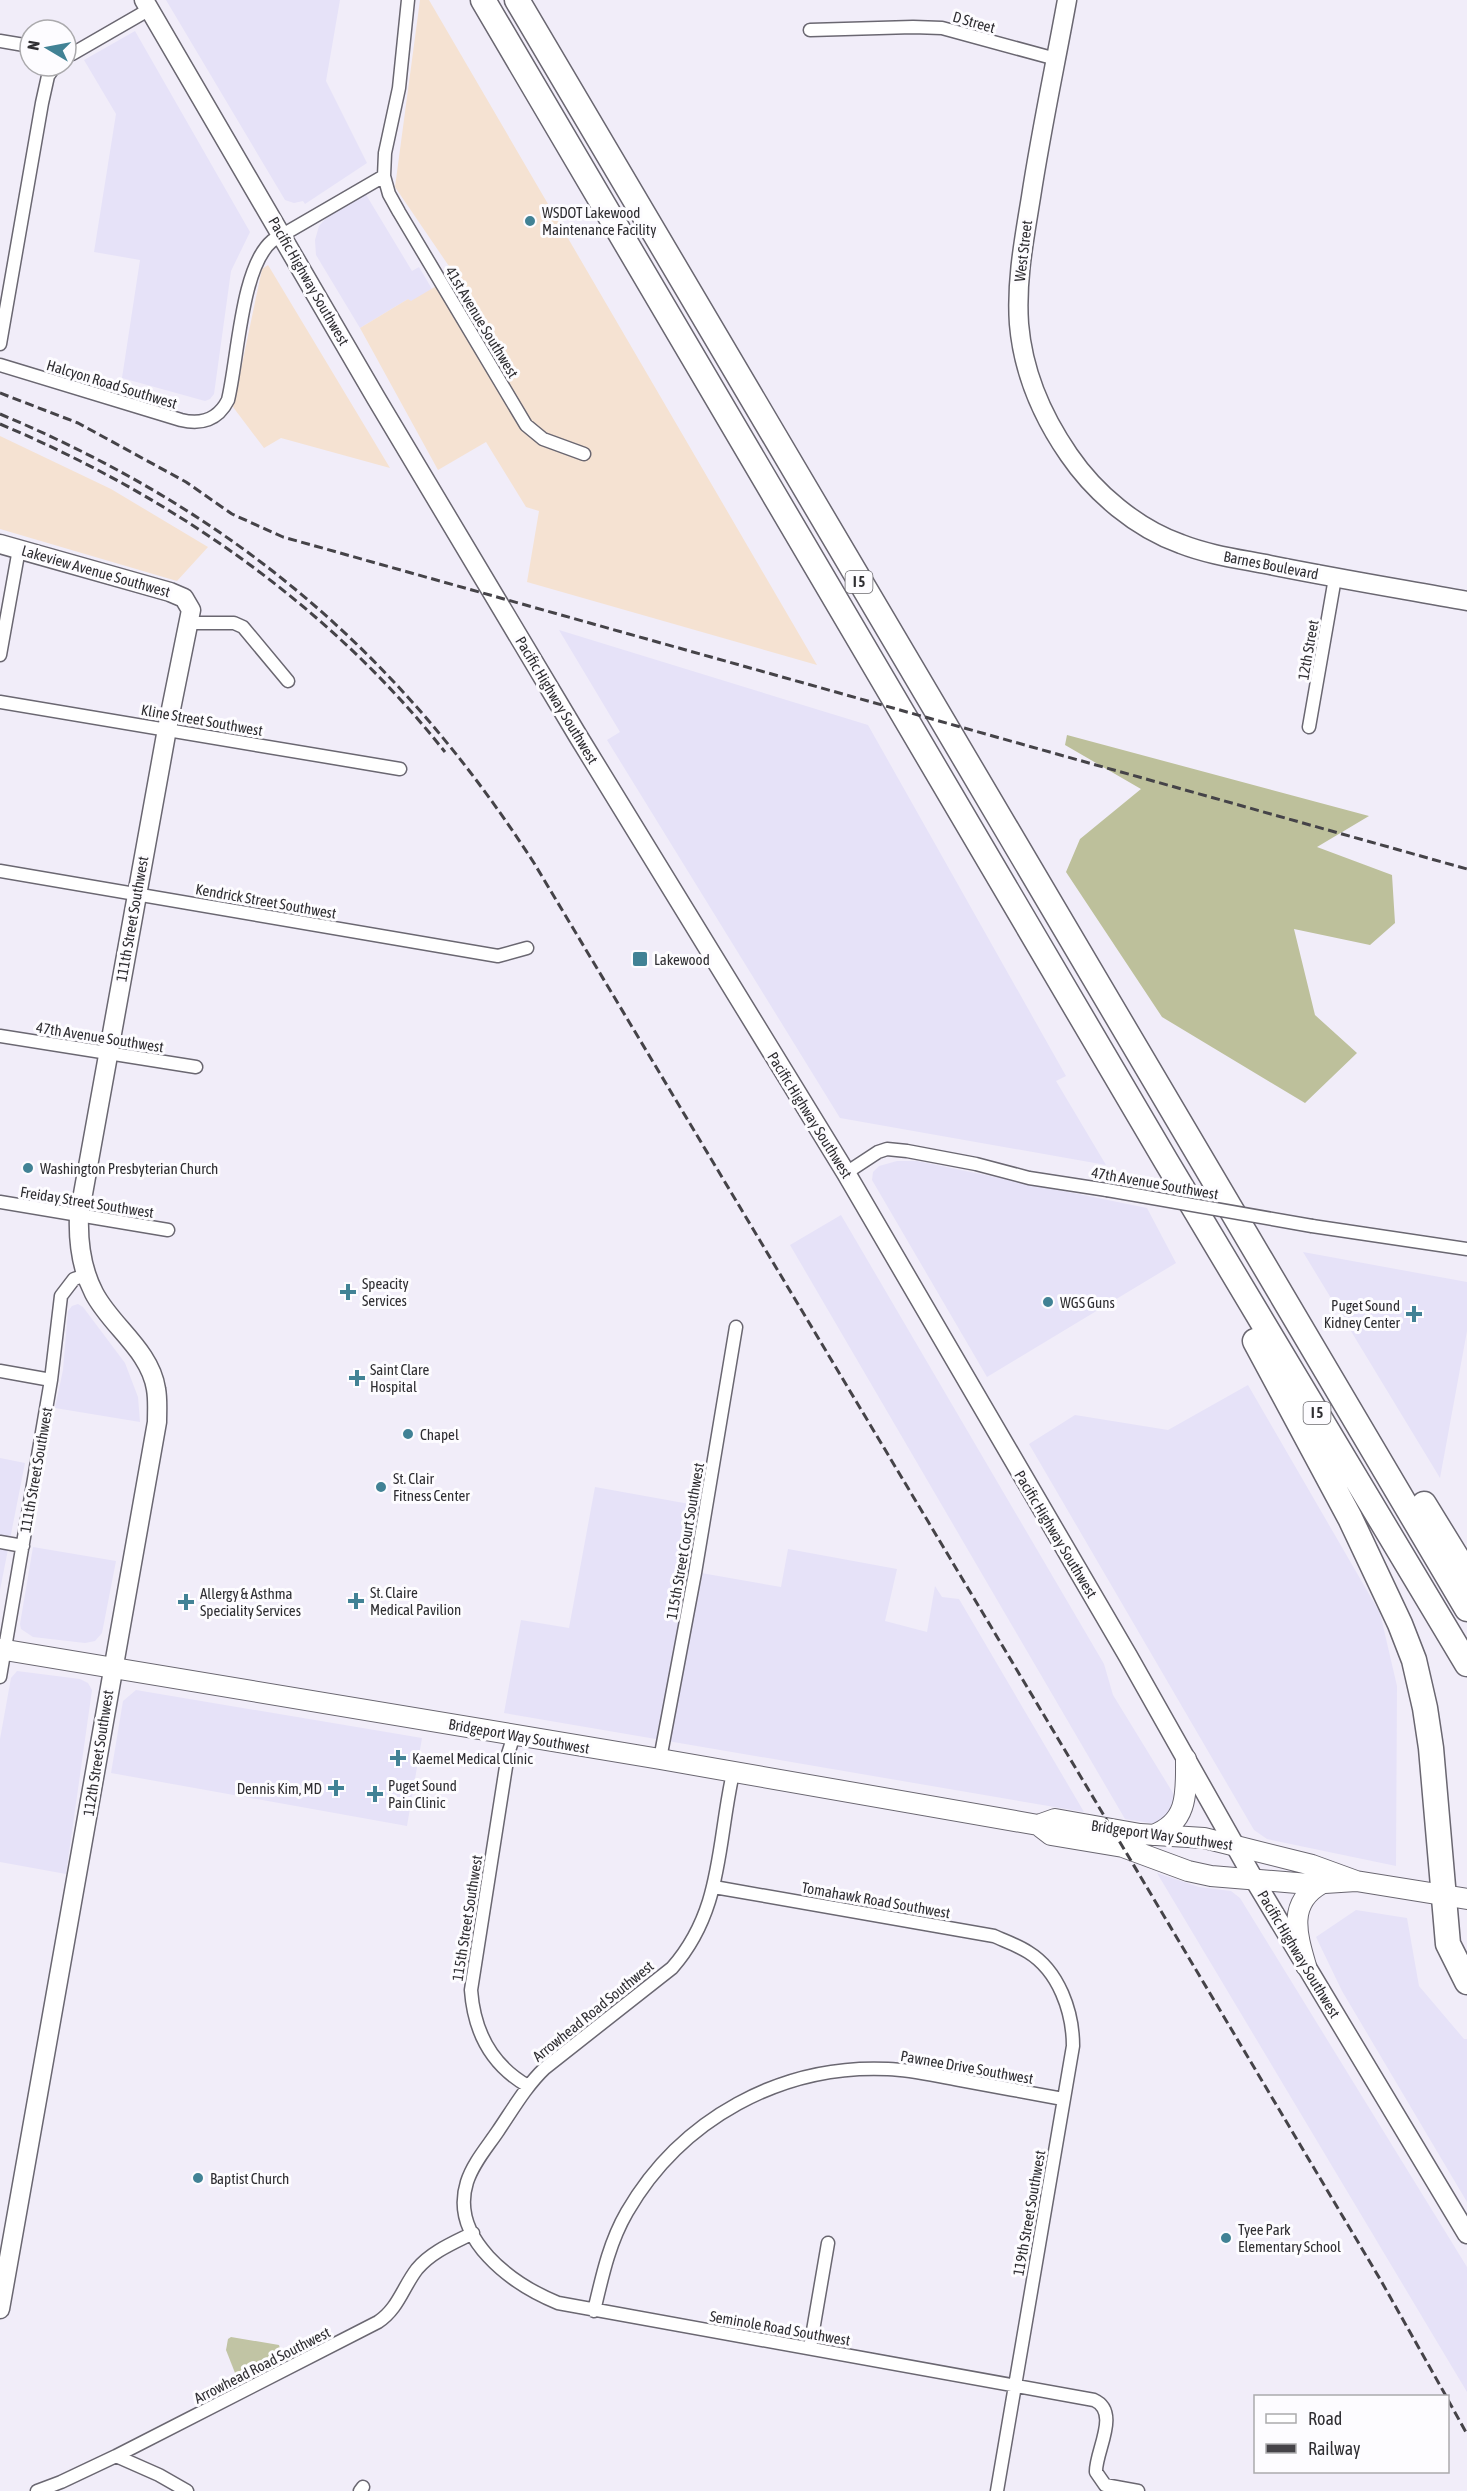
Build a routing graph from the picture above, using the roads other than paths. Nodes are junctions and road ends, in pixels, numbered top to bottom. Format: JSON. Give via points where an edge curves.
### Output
{"nodes":[{"id":1,"x":408,"y":0,"type":"edge"},
{"id":2,"x":483,"y":0,"type":"edge"},
{"id":3,"x":517,"y":0,"type":"edge"},
{"id":4,"x":1067,"y":0,"type":"edge"},
{"id":5,"x":147,"y":4,"type":"edge"},
{"id":6,"x":810,"y":30,"type":"dead end"},
{"id":7,"x":0,"y":41,"type":"edge"},
{"id":8,"x":18,"y":44,"type":"edge"},
{"id":9,"x":78,"y":49,"type":"edge"},
{"id":10,"x":1056,"y":59,"type":"junction"},
{"id":11,"x":48,"y":78,"type":"edge"},
{"id":12,"x":384,"y":176,"type":"junction"},
{"id":13,"x":283,"y":235,"type":"junction"},
{"id":14,"x":0,"y":344,"type":"edge"},
{"id":15,"x":0,"y":365,"type":"edge"},
{"id":16,"x":584,"y":454,"type":"dead end"},
{"id":17,"x":1093,"y":486,"type":"joint"},
{"id":18,"x":0,"y":544,"type":"edge"},
{"id":19,"x":19,"y":549,"type":"junction"},
{"id":20,"x":1335,"y":578,"type":"junction"},
{"id":21,"x":1467,"y":601,"type":"edge"},
{"id":22,"x":190,"y":623,"type":"junction"},
{"id":23,"x":0,"y":655,"type":"edge"},
{"id":24,"x":288,"y":681,"type":"dead end"},
{"id":25,"x":0,"y":702,"type":"edge"},
{"id":26,"x":1309,"y":727,"type":"dead end"},
{"id":27,"x":167,"y":729,"type":"junction"},
{"id":28,"x":400,"y":769,"type":"dead end"},
{"id":29,"x":0,"y":871,"type":"edge"},
{"id":30,"x":137,"y":894,"type":"junction"},
{"id":31,"x":527,"y":948,"type":"dead end"},
{"id":32,"x":0,"y":1036,"type":"edge"},
{"id":33,"x":108,"y":1054,"type":"junction"},
{"id":34,"x":196,"y":1067,"type":"dead end"},
{"id":35,"x":1167,"y":1161,"type":"junction"},
{"id":36,"x":1203,"y":1162,"type":"junction"},
{"id":37,"x":846,"y":1173,"type":"junction"},
{"id":38,"x":0,"y":1202,"type":"edge"},
{"id":39,"x":79,"y":1216,"type":"junction"},
{"id":40,"x":168,"y":1230,"type":"dead end"},
{"id":41,"x":1467,"y":1250,"type":"edge"},
{"id":42,"x":86,"y":1275,"type":"junction"},
{"id":43,"x":736,"y":1328,"type":"dead end"},
{"id":44,"x":0,"y":1371,"type":"edge"},
{"id":45,"x":51,"y":1380,"type":"junction"},
{"id":46,"x":0,"y":1542,"type":"edge"},
{"id":47,"x":22,"y":1546,"type":"junction"},
{"id":48,"x":1467,"y":1574,"type":"edge"},
{"id":49,"x":1467,"y":1609,"type":"edge"},
{"id":50,"x":2,"y":1650,"type":"edge"},
{"id":51,"x":1467,"y":1664,"type":"edge"},
{"id":52,"x":112,"y":1667,"type":"junction"},
{"id":53,"x":0,"y":1677,"type":"edge"},
{"id":54,"x":514,"y":1735,"type":"junction"},
{"id":55,"x":660,"y":1759,"type":"junction"},
{"id":56,"x":1186,"y":1759,"type":"junction"},
{"id":57,"x":733,"y":1773,"type":"junction"},
{"id":58,"x":1038,"y":1825,"type":"junction"},
{"id":59,"x":1153,"y":1835,"type":"junction"},
{"id":60,"x":1236,"y":1845,"type":"junction"},
{"id":61,"x":1325,"y":1878,"type":"junction"},
{"id":62,"x":1255,"y":1881,"type":"junction"},
{"id":63,"x":714,"y":1887,"type":"junction"},
{"id":64,"x":1444,"y":1894,"type":"junction"},
{"id":65,"x":1467,"y":1899,"type":"edge"},
{"id":66,"x":1030,"y":1953,"type":"joint"},
{"id":67,"x":1306,"y":1966,"type":"junction"},
{"id":68,"x":1467,"y":1982,"type":"edge"},
{"id":69,"x":528,"y":2086,"type":"junction"},
{"id":70,"x":1063,"y":2099,"type":"junction"},
{"id":71,"x":472,"y":2233,"type":"junction"},
{"id":72,"x":1467,"y":2234,"type":"edge"},
{"id":73,"x":828,"y":2243,"type":"dead end"},
{"id":74,"x":0,"y":2309,"type":"edge"},
{"id":75,"x":594,"y":2311,"type":"junction"},
{"id":76,"x":810,"y":2348,"type":"junction"},
{"id":77,"x":1015,"y":2386,"type":"junction"},
{"id":78,"x":116,"y":2456,"type":"junction"},
{"id":79,"x":37,"y":2491,"type":"edge"},
{"id":80,"x":187,"y":2491,"type":"edge"},
{"id":81,"x":997,"y":2491,"type":"edge"},
{"id":82,"x":1138,"y":2491,"type":"edge"}],
"edges":[{"from":1,"to":12,"type":"street"},
{"from":2,"to":35,"type":"highway","number":"I 5"},
{"from":3,"to":36,"type":"highway","number":"I 5"},
{"from":4,"to":10,"type":"street","name":"West Street"},
{"from":5,"to":9,"type":"street"},
{"from":5,"to":13,"type":"street","name":"Pacific Highway Southwest"},
{"from":6,"to":10,"type":"street","name":"D Street","via":[[942,28]]},
{"from":7,"to":8,"type":"street"},
{"from":10,"to":17,"type":"street","name":"West Street","via":[[1018,279],[1019,325],[1030,379],[1043,413]]},
{"from":11,"to":14,"type":"street"},
{"from":12,"to":13,"type":"street"},
{"from":12,"to":16,"type":"street","name":"41st Avenue Southwest","via":[[399,212],[526,425],[548,442]]},
{"from":13,"to":15,"type":"street","name":"Halcyon Road Southwest","via":[[264,249],[255,264],[228,398],[216,416],[203,422],[185,421]]},
{"from":13,"to":37,"type":"street","name":"Pacific Highway Southwest","via":[[572,725]]},
{"from":17,"to":20,"type":"street","name":"Barnes Boulevard","via":[[1141,523],[1181,544]]},
{"from":18,"to":19,"type":"street","name":"Lakeview Avenue Southwest"},
{"from":19,"to":22,"type":"street","name":"Lakeview Avenue Southwest","via":[[178,594],[191,610]]},
{"from":19,"to":23,"type":"street"},
{"from":20,"to":21,"type":"street","name":"Barnes Boulevard"},
{"from":20,"to":26,"type":"street","name":"12th Street"},
{"from":22,"to":24,"type":"street","via":[[234,623],[243,627]]},
{"from":22,"to":27,"type":"street","name":"111th Street Southwest"},
{"from":25,"to":27,"type":"street","name":"Kline Street Southwest"},
{"from":27,"to":28,"type":"street","name":"Kline Street Southwest"},
{"from":27,"to":30,"type":"street","name":"111th Street Southwest"},
{"from":29,"to":30,"type":"street","name":"Kendrick Street Southwest"},
{"from":30,"to":31,"type":"street","name":"Kendrick Street Southwest","via":[[498,956]]},
{"from":30,"to":33,"type":"street","name":"111th Street Southwest"},
{"from":32,"to":33,"type":"street","name":"47th Avenue Southwest"},
{"from":33,"to":34,"type":"street","name":"47th Avenue Southwest"},
{"from":33,"to":39,"type":"street","name":"111th Street Southwest"},
{"from":35,"to":51,"type":"highway","number":"I 5"},
{"from":35,"to":64,"type":"highway","via":[[1194,1229],[1350,1518],[1414,1660],[1431,1748]]},
{"from":36,"to":48,"type":"highway","via":[[1261,1238]]},
{"from":36,"to":49,"type":"highway","number":"I 5"},
{"from":37,"to":41,"type":"street","name":"47th Avenue Southwest","bridge":true,"via":[[878,1152],[897,1150],[1029,1178]]},
{"from":37,"to":56,"type":"street","name":"Pacific Highway Southwest"},
{"from":38,"to":39,"type":"street","name":"Freiday Street Southwest"},
{"from":39,"to":40,"type":"street","name":"Freiday Street Southwest"},
{"from":39,"to":42,"type":"street","name":"112th Street Southwest","via":[[79,1244]]},
{"from":42,"to":45,"type":"street","name":"111th Street Southwest","via":[[74,1279],[61,1296]]},
{"from":42,"to":52,"type":"street","name":"112th Street Southwest","via":[[104,1309],[145,1361],[157,1389],[157,1422]]},
{"from":43,"to":55,"type":"street","name":"115th Street Court Southwest"},
{"from":44,"to":45,"type":"street"},
{"from":45,"to":47,"type":"street","name":"111th Street Southwest"},
{"from":46,"to":47,"type":"street"},
{"from":47,"to":50,"type":"street","name":"111th Street Southwest"},
{"from":50,"to":52,"type":"main road","name":"Bridgeport Way Southwest"},
{"from":50,"to":53,"type":"street","name":"111th Street Southwest"},
{"from":52,"to":54,"type":"main road","name":"Bridgeport Way Southwest"},
{"from":52,"to":74,"type":"street","name":"112th Street Southwest"},
{"from":54,"to":55,"type":"main road","name":"Bridgeport Way Southwest"},
{"from":54,"to":69,"type":"street","name":"115th Street Southwest","via":[[471,1990],[474,2017],[484,2042],[506,2070]]},
{"from":55,"to":57,"type":"main road","name":"Bridgeport Way Southwest"},
{"from":56,"to":59,"type":"main road","via":[[1180,1814],[1170,1826]]},
{"from":56,"to":60,"type":"street","name":"Pacific Highway Southwest"},
{"from":57,"to":58,"type":"main road","name":"Bridgeport Way Southwest"},
{"from":57,"to":63,"type":"street","name":"Arrowhead Road Southwest"},
{"from":58,"to":59,"type":"main road","name":"Bridgeport Way Southwest","via":[[1054,1819]]},
{"from":58,"to":62,"type":"main road","name":"Bridgeport Way Southwest","via":[[1051,1835],[1122,1848],[1188,1871]]},
{"from":59,"to":60,"type":"main road","name":"Bridgeport Way Southwest"},
{"from":60,"to":61,"type":"main road","name":"Bridgeport Way Southwest"},
{"from":60,"to":62,"type":"street","name":"Pacific Highway Southwest"},
{"from":61,"to":62,"type":"main road","name":"Bridgeport Way Southwest"},
{"from":61,"to":64,"type":"main road","name":"Bridgeport Way Southwest"},
{"from":61,"to":67,"type":"main road","via":[[1306,1894],[1299,1906],[1298,1937]]},
{"from":62,"to":67,"type":"street","name":"Pacific Highway Southwest"},
{"from":63,"to":66,"type":"street","name":"Tomahawk Road Southwest","via":[[985,1934]]},
{"from":63,"to":69,"type":"street","name":"Arrowhead Road Southwest","via":[[699,1930],[672,1968],[545,2068]]},
{"from":64,"to":65,"type":"main road","name":"Bridgeport Way Southwest"},
{"from":64,"to":68,"type":"highway","via":[[1448,1944]]},
{"from":66,"to":70,"type":"street","name":"119th Street Southwest","via":[[1053,1978],[1069,2010],[1073,2046]]},
{"from":67,"to":72,"type":"street","name":"Pacific Highway Southwest"},
{"from":69,"to":71,"type":"street","name":"Arrowhead Road Southwest","via":[[467,2182],[464,2209]]},
{"from":70,"to":75,"type":"street","name":"Pawnee Drive Southwest","via":[[912,2071],[872,2069],[817,2073],[752,2095],[718,2114],[685,2140],[642,2190],[627,2212],[609,2253]]},
{"from":70,"to":77,"type":"street","name":"119th Street Southwest"},
{"from":71,"to":75,"type":"street","name":"Seminole Road Southwest","via":[[486,2252],[523,2286],[558,2303]]},
{"from":71,"to":78,"type":"street","name":"Arrowhead Road Southwest","via":[[432,2254],[416,2271],[393,2310],[378,2322]]},
{"from":73,"to":76,"type":"street"},
{"from":75,"to":76,"type":"street","name":"Seminole Road Southwest"},
{"from":76,"to":77,"type":"street","name":"Seminole Road Southwest"},
{"from":77,"to":81,"type":"street","name":"119th Street Southwest"},
{"from":77,"to":82,"type":"street","name":"Seminole Road Southwest","via":[[1094,2400],[1104,2409],[1104,2437],[1096,2472],[1105,2485]]},
{"from":78,"to":79,"type":"street","name":"Arrowhead Road Southwest"},
{"from":78,"to":80,"type":"street"}]}
